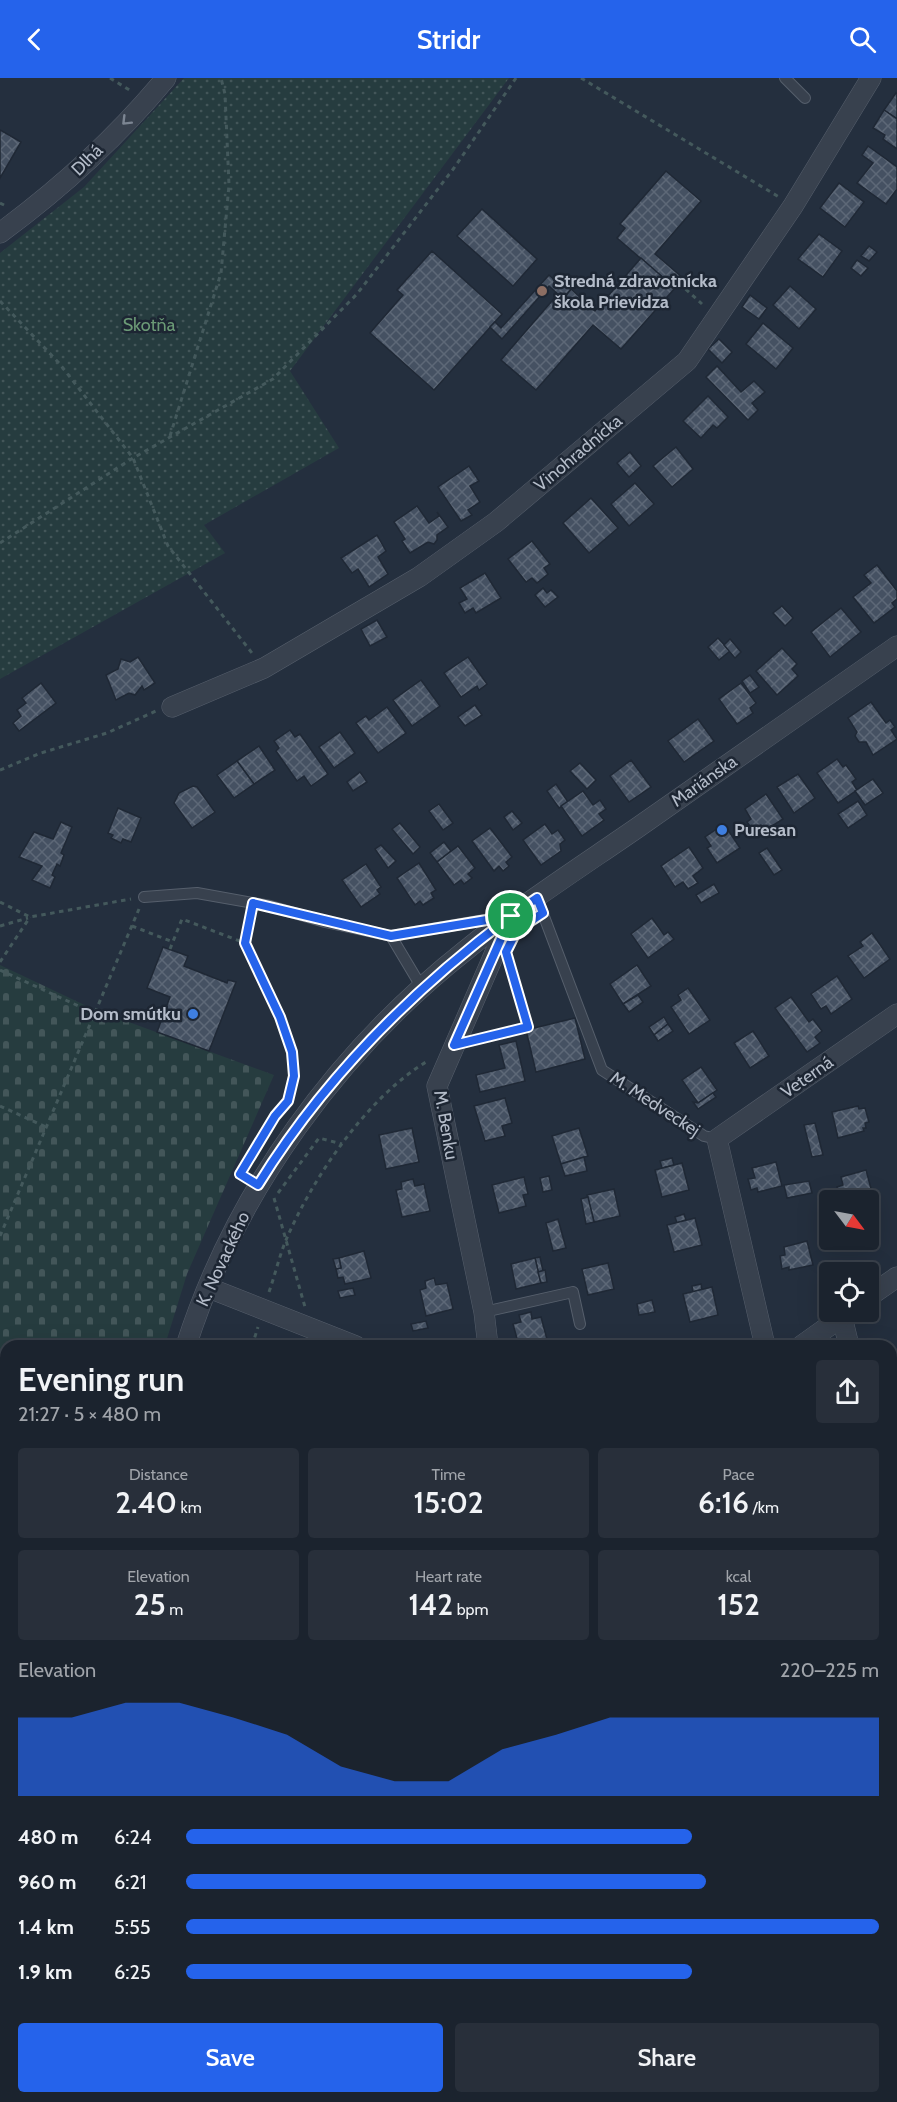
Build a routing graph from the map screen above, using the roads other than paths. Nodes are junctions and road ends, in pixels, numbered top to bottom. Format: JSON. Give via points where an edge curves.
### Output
{"nodes":[{"id":1,"x":166,"y":78,"type":"edge"},
{"id":2,"x":785,"y":78,"type":"edge"},
{"id":3,"x":871,"y":78,"type":"edge"},
{"id":4,"x":805,"y":98,"type":"dead end"},
{"id":5,"x":0,"y":233,"type":"edge"},
{"id":6,"x":897,"y":646,"type":"edge"},
{"id":7,"x":172,"y":707,"type":"road end"},
{"id":8,"x":144,"y":897,"type":"road end"},
{"id":9,"x":537,"y":898,"type":"junction"},
{"id":10,"x":511,"y":916,"type":"junction"},
{"id":11,"x":391,"y":936,"type":"junction"},
{"id":12,"x":422,"y":988,"type":"junction"},
{"id":13,"x":897,"y":1014,"type":"edge"},
{"id":14,"x":717,"y":1139,"type":"junction"},
{"id":15,"x":897,"y":1277,"type":"edge"},
{"id":16,"x":209,"y":1288,"type":"junction"},
{"id":17,"x":879,"y":1290,"type":"edge"},
{"id":18,"x":484,"y":1312,"type":"junction"},
{"id":19,"x":835,"y":1322,"type":"edge"},
{"id":20,"x":847,"y":1322,"type":"edge"},
{"id":21,"x":580,"y":1324,"type":"dead end"},
{"id":22,"x":188,"y":1340,"type":"edge"},
{"id":23,"x":341,"y":1340,"type":"edge"},
{"id":24,"x":487,"y":1340,"type":"edge"},
{"id":25,"x":764,"y":1340,"type":"edge"},
{"id":26,"x":809,"y":1340,"type":"edge"},
{"id":27,"x":848,"y":1340,"type":"edge"}],
"edges":[{"from":1,"to":5,"type":"street","name":"Dlhá","one_way":true,"via":[[49,197]]},
{"from":2,"to":4,"type":"lane"},
{"from":3,"to":7,"type":"street","name":"Vinohradnícka","via":[[793,206],[687,362],[496,522],[419,577],[264,668]]},
{"from":6,"to":9,"type":"street","name":"Mariánska"},
{"from":8,"to":11,"type":"lane","via":[[196,893]]},
{"from":9,"to":10,"type":"street","name":"Mariánska"},
{"from":9,"to":14,"type":"lane","name":"M. Medveckej","via":[[603,1070],[704,1136]]},
{"from":10,"to":11,"type":"lane"},
{"from":10,"to":12,"type":"street","name":"K. Novackého"},
{"from":10,"to":18,"type":"street","name":"M. Benku","via":[[437,1086]]},
{"from":11,"to":12,"type":"lane"},
{"from":12,"to":16,"type":"street","name":"K. Novackého","via":[[330,1083],[258,1185]]},
{"from":13,"to":14,"type":"street","name":"Veterná"},
{"from":14,"to":25,"type":"street","name":"M. Medveckej"},
{"from":15,"to":17,"type":"street"},
{"from":16,"to":22,"type":"street","name":"K. Novackého"},
{"from":16,"to":23,"type":"street"},
{"from":18,"to":21,"type":"lane","via":[[573,1292]]},
{"from":18,"to":24,"type":"street","name":"M. Benku"},
{"from":19,"to":26,"type":"street"},
{"from":20,"to":27,"type":"street"}]}
